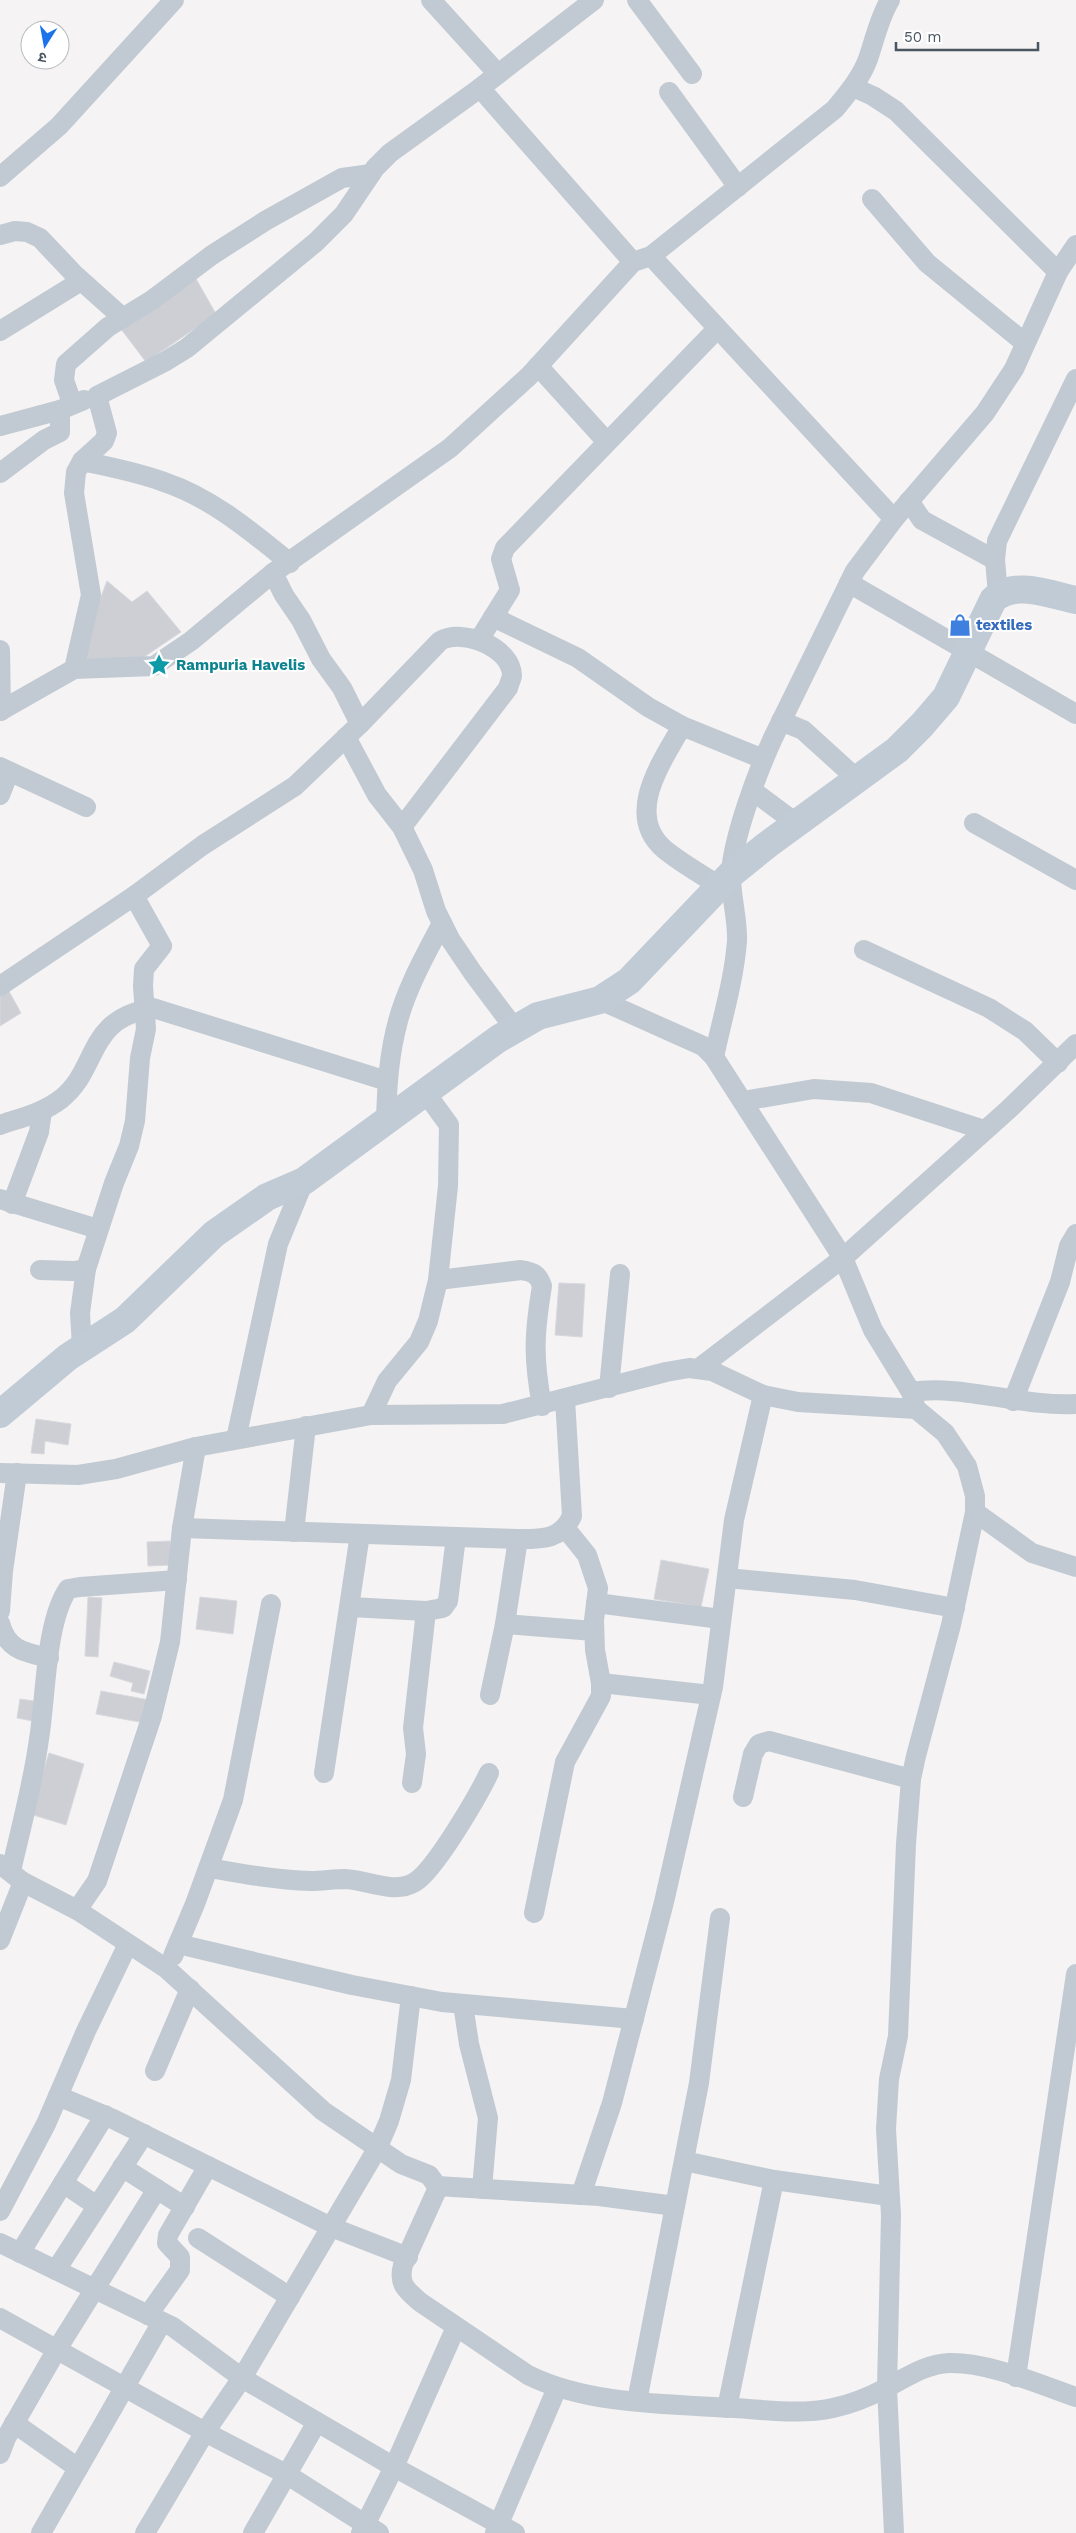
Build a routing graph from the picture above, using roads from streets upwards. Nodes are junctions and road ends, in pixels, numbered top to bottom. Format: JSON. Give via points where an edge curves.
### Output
{"nodes":[{"id":1,"x":174,"y":0,"type":"edge"},
{"id":2,"x":431,"y":0,"type":"edge"},
{"id":3,"x":594,"y":0,"type":"edge"},
{"id":4,"x":637,"y":0,"type":"edge"},
{"id":5,"x":890,"y":0,"type":"edge"},
{"id":6,"x":498,"y":74,"type":"junction"},
{"id":7,"x":692,"y":74,"type":"dead end"},
{"id":8,"x":853,"y":87,"type":"junction"},
{"id":9,"x":480,"y":88,"type":"junction"},
{"id":10,"x":669,"y":92,"type":"dead end"},
{"id":11,"x":371,"y":174,"type":"junction"},
{"id":12,"x":1,"y":176,"type":"edge"},
{"id":13,"x":738,"y":187,"type":"junction"},
{"id":14,"x":872,"y":199,"type":"dead end"},
{"id":15,"x":0,"y":236,"type":"edge"},
{"id":16,"x":1074,"y":251,"type":"edge"},
{"id":17,"x":642,"y":259,"type":"junction"},
{"id":18,"x":1058,"y":272,"type":"junction"},
{"id":19,"x":81,"y":281,"type":"junction"},
{"id":20,"x":123,"y":318,"type":"junction"},
{"id":21,"x":717,"y":329,"type":"junction"},
{"id":22,"x":0,"y":331,"type":"edge"},
{"id":23,"x":1026,"y":343,"type":"junction"},
{"id":24,"x":538,"y":366,"type":"junction"},
{"id":25,"x":1076,"y":379,"type":"edge"},
{"id":26,"x":97,"y":396,"type":"junction"},
{"id":27,"x":66,"y":406,"type":"junction"},
{"id":28,"x":0,"y":426,"type":"edge"},
{"id":29,"x":607,"y":442,"type":"junction"},
{"id":30,"x":82,"y":461,"type":"junction"},
{"id":31,"x":0,"y":473,"type":"edge"},
{"id":32,"x":909,"y":501,"type":"junction"},
{"id":33,"x":894,"y":519,"type":"junction"},
{"id":34,"x":995,"y":560,"type":"junction"},
{"id":35,"x":282,"y":568,"type":"junction"},
{"id":36,"x":849,"y":583,"type":"junction"},
{"id":37,"x":998,"y":594,"type":"junction"},
{"id":38,"x":1076,"y":600,"type":"edge"},
{"id":39,"x":493,"y":617,"type":"junction"},
{"id":40,"x":479,"y":640,"type":"junction"},
{"id":41,"x":0,"y":650,"type":"edge"},
{"id":42,"x":967,"y":653,"type":"junction"},
{"id":43,"x":74,"y":669,"type":"junction"},
{"id":44,"x":0,"y":711,"type":"edge"},
{"id":45,"x":1076,"y":714,"type":"edge"},
{"id":46,"x":780,"y":721,"type":"junction"},
{"id":47,"x":682,"y":726,"type":"junction"},
{"id":48,"x":353,"y":730,"type":"junction"},
{"id":49,"x":763,"y":759,"type":"junction"},
{"id":50,"x":5,"y":769,"type":"edge"},
{"id":51,"x":857,"y":779,"type":"junction"},
{"id":52,"x":753,"y":792,"type":"junction"},
{"id":53,"x":0,"y":795,"type":"edge"},
{"id":54,"x":86,"y":807,"type":"dead end"},
{"id":55,"x":974,"y":823,"type":"dead end"},
{"id":56,"x":796,"y":824,"type":"junction"},
{"id":57,"x":402,"y":827,"type":"junction"},
{"id":58,"x":725,"y":880,"type":"junction"},
{"id":59,"x":1076,"y":880,"type":"edge"},
{"id":60,"x":134,"y":896,"type":"junction"},
{"id":61,"x":442,"y":923,"type":"junction"},
{"id":62,"x":864,"y":950,"type":"dead end"},
{"id":63,"x":0,"y":986,"type":"edge"},
{"id":64,"x":600,"y":1000,"type":"junction"},
{"id":65,"x":145,"y":1009,"type":"junction"},
{"id":66,"x":515,"y":1029,"type":"junction"},
{"id":67,"x":1076,"y":1044,"type":"edge"},
{"id":68,"x":714,"y":1057,"type":"junction"},
{"id":69,"x":1058,"y":1063,"type":"junction"},
{"id":70,"x":387,"y":1082,"type":"junction"},
{"id":71,"x":425,"y":1092,"type":"junction"},
{"id":72,"x":743,"y":1101,"type":"junction"},
{"id":73,"x":42,"y":1111,"type":"junction"},
{"id":74,"x":386,"y":1120,"type":"junction"},
{"id":75,"x":0,"y":1125,"type":"edge"},
{"id":76,"x":984,"y":1130,"type":"junction"},
{"id":77,"x":304,"y":1181,"type":"junction"},
{"id":78,"x":6,"y":1202,"type":"edge"},
{"id":79,"x":98,"y":1229,"type":"junction"},
{"id":80,"x":1076,"y":1234,"type":"edge"},
{"id":81,"x":843,"y":1258,"type":"junction"},
{"id":82,"x":86,"y":1269,"type":"junction"},
{"id":83,"x":40,"y":1270,"type":"dead end"},
{"id":84,"x":620,"y":1274,"type":"dead end"},
{"id":85,"x":438,"y":1280,"type":"junction"},
{"id":86,"x":1068,"y":1284,"type":"edge"},
{"id":87,"x":82,"y":1347,"type":"junction"},
{"id":88,"x":698,"y":1369,"type":"junction"},
{"id":89,"x":609,"y":1388,"type":"junction"},
{"id":90,"x":763,"y":1395,"type":"junction"},
{"id":91,"x":565,"y":1399,"type":"junction"},
{"id":92,"x":913,"y":1400,"type":"junction"},
{"id":93,"x":1013,"y":1401,"type":"junction"},
{"id":94,"x":1076,"y":1404,"type":"edge"},
{"id":95,"x":542,"y":1406,"type":"junction"},
{"id":96,"x":0,"y":1414,"type":"edge"},
{"id":97,"x":371,"y":1414,"type":"junction"},
{"id":98,"x":306,"y":1426,"type":"junction"},
{"id":99,"x":236,"y":1439,"type":"junction"},
{"id":100,"x":196,"y":1447,"type":"junction"},
{"id":101,"x":9,"y":1473,"type":"edge"},
{"id":102,"x":975,"y":1512,"type":"junction"},
{"id":103,"x":182,"y":1528,"type":"junction"},
{"id":104,"x":566,"y":1529,"type":"junction"},
{"id":105,"x":294,"y":1532,"type":"junction"},
{"id":106,"x":360,"y":1534,"type":"junction"},
{"id":107,"x":456,"y":1537,"type":"junction"},
{"id":108,"x":518,"y":1539,"type":"junction"},
{"id":109,"x":1076,"y":1567,"type":"edge"},
{"id":110,"x":727,"y":1578,"type":"junction"},
{"id":111,"x":177,"y":1580,"type":"junction"},
{"id":112,"x":596,"y":1603,"type":"junction"},
{"id":113,"x":271,"y":1604,"type":"dead end"},
{"id":114,"x":350,"y":1607,"type":"junction"},
{"id":115,"x":955,"y":1608,"type":"junction"},
{"id":116,"x":0,"y":1611,"type":"edge"},
{"id":117,"x":426,"y":1611,"type":"junction"},
{"id":118,"x":721,"y":1619,"type":"junction"},
{"id":119,"x":505,"y":1624,"type":"junction"},
{"id":120,"x":1,"y":1631,"type":"edge"},
{"id":121,"x":594,"y":1631,"type":"junction"},
{"id":122,"x":49,"y":1658,"type":"junction"},
{"id":123,"x":601,"y":1683,"type":"junction"},
{"id":124,"x":490,"y":1695,"type":"dead end"},
{"id":125,"x":711,"y":1696,"type":"junction"},
{"id":126,"x":324,"y":1773,"type":"dead end"},
{"id":127,"x":489,"y":1773,"type":"dead end"},
{"id":128,"x":912,"y":1779,"type":"junction"},
{"id":129,"x":412,"y":1783,"type":"dead end"},
{"id":130,"x":743,"y":1797,"type":"dead end"},
{"id":131,"x":209,"y":1868,"type":"junction"},
{"id":132,"x":11,"y":1872,"type":"edge"},
{"id":133,"x":78,"y":1910,"type":"junction"},
{"id":134,"x":534,"y":1913,"type":"dead end"},
{"id":135,"x":720,"y":1918,"type":"dead end"},
{"id":136,"x":0,"y":1940,"type":"edge"},
{"id":137,"x":128,"y":1944,"type":"junction"},
{"id":138,"x":178,"y":1944,"type":"junction"},
{"id":139,"x":167,"y":1969,"type":"junction"},
{"id":140,"x":1076,"y":1974,"type":"edge"},
{"id":141,"x":190,"y":1989,"type":"junction"},
{"id":142,"x":412,"y":1996,"type":"junction"},
{"id":143,"x":463,"y":2004,"type":"junction"},
{"id":144,"x":634,"y":2019,"type":"junction"},
{"id":145,"x":154,"y":2071,"type":"dead end"},
{"id":146,"x":58,"y":2096,"type":"junction"},
{"id":147,"x":105,"y":2115,"type":"junction"},
{"id":148,"x":144,"y":2134,"type":"junction"},
{"id":149,"x":377,"y":2149,"type":"junction"},
{"id":150,"x":684,"y":2161,"type":"junction"},
{"id":151,"x":208,"y":2166,"type":"junction"},
{"id":152,"x":122,"y":2167,"type":"junction"},
{"id":153,"x":774,"y":2180,"type":"junction"},
{"id":154,"x":63,"y":2183,"type":"junction"},
{"id":155,"x":437,"y":2186,"type":"junction"},
{"id":156,"x":157,"y":2189,"type":"junction"},
{"id":157,"x":482,"y":2189,"type":"junction"},
{"id":158,"x":581,"y":2195,"type":"junction"},
{"id":159,"x":888,"y":2196,"type":"junction"},
{"id":160,"x":3,"y":2199,"type":"edge"},
{"id":161,"x":97,"y":2206,"type":"junction"},
{"id":162,"x":675,"y":2206,"type":"junction"},
{"id":163,"x":185,"y":2207,"type":"junction"},
{"id":164,"x":331,"y":2227,"type":"junction"},
{"id":165,"x":198,"y":2238,"type":"dead end"},
{"id":166,"x":0,"y":2243,"type":"edge"},
{"id":167,"x":20,"y":2253,"type":"junction"},
{"id":168,"x":408,"y":2257,"type":"junction"},
{"id":169,"x":56,"y":2270,"type":"junction"},
{"id":170,"x":96,"y":2288,"type":"junction"},
{"id":171,"x":290,"y":2297,"type":"junction"},
{"id":172,"x":0,"y":2318,"type":"edge"},
{"id":173,"x":155,"y":2318,"type":"junction"},
{"id":174,"x":456,"y":2327,"type":"junction"},
{"id":175,"x":56,"y":2351,"type":"junction"},
{"id":176,"x":1016,"y":2377,"type":"junction"},
{"id":177,"x":242,"y":2378,"type":"junction"},
{"id":178,"x":126,"y":2387,"type":"junction"},
{"id":179,"x":557,"y":2388,"type":"junction"},
{"id":180,"x":887,"y":2388,"type":"junction"},
{"id":181,"x":1076,"y":2397,"type":"edge"},
{"id":182,"x":637,"y":2401,"type":"junction"},
{"id":183,"x":727,"y":2408,"type":"junction"},
{"id":184,"x":317,"y":2422,"type":"junction"},
{"id":185,"x":14,"y":2423,"type":"junction"},
{"id":186,"x":205,"y":2432,"type":"junction"},
{"id":187,"x":0,"y":2454,"type":"edge"},
{"id":188,"x":394,"y":2467,"type":"junction"},
{"id":189,"x":78,"y":2468,"type":"junction"},
{"id":190,"x":286,"y":2474,"type":"junction"},
{"id":191,"x":503,"y":2530,"type":"edge"},
{"id":192,"x":368,"y":2531,"type":"edge"},
{"id":193,"x":41,"y":2533,"type":"edge"},
{"id":194,"x":145,"y":2533,"type":"edge"},
{"id":195,"x":253,"y":2533,"type":"edge"},
{"id":196,"x":894,"y":2533,"type":"edge"}],
"edges":[{"from":1,"to":12,"type":"street","via":[[59,126]]},
{"from":2,"to":6,"type":"street"},
{"from":3,"to":6,"type":"street"},
{"from":4,"to":7,"type":"street"},
{"from":5,"to":8,"type":"street","via":[[883,11],[867,61]]},
{"from":6,"to":9,"type":"street"},
{"from":8,"to":13,"type":"street","via":[[836,109]]},
{"from":8,"to":18,"type":"street","via":[[896,111]]},
{"from":9,"to":11,"type":"street","via":[[390,153]]},
{"from":9,"to":17,"type":"street"},
{"from":10,"to":13,"type":"street"},
{"from":11,"to":20,"type":"street","via":[[342,178],[313,193],[212,255]]},
{"from":11,"to":26,"type":"street","via":[[350,206],[316,242],[195,342],[166,361]]},
{"from":13,"to":17,"type":"street"},
{"from":14,"to":23,"type":"street","via":[[927,263]]},
{"from":15,"to":19,"type":"street","via":[[15,231],[40,238]]},
{"from":16,"to":18,"type":"street"},
{"from":17,"to":21,"type":"street"},
{"from":17,"to":24,"type":"street"},
{"from":18,"to":23,"type":"street"},
{"from":19,"to":20,"type":"street"},
{"from":19,"to":22,"type":"street"},
{"from":20,"to":27,"type":"street","via":[[66,364]]},
{"from":21,"to":29,"type":"street"},
{"from":21,"to":33,"type":"street"},
{"from":23,"to":32,"type":"street","via":[[1014,369],[985,413]]},
{"from":24,"to":29,"type":"street"},
{"from":24,"to":35,"type":"street","via":[[450,448]]},
{"from":25,"to":34,"type":"street","via":[[997,541]]},
{"from":26,"to":27,"type":"street"},
{"from":26,"to":30,"type":"street","via":[[106,433],[104,441]]},
{"from":27,"to":28,"type":"street"},
{"from":27,"to":31,"type":"street","via":[[60,432]]},
{"from":29,"to":39,"type":"street","via":[[505,548],[501,559],[510,590]]},
{"from":30,"to":35,"type":"street","via":[[157,480],[231,516]]},
{"from":30,"to":43,"type":"street","via":[[76,472],[74,493],[91,595]]},
{"from":32,"to":33,"type":"street"},
{"from":32,"to":34,"type":"street","via":[[922,520]]},
{"from":33,"to":36,"type":"street"},
{"from":34,"to":37,"type":"street"},
{"from":35,"to":43,"type":"street","via":[[191,641],[154,666]]},
{"from":35,"to":48,"type":"street","via":[[284,595],[321,660],[342,688]]},
{"from":36,"to":42,"type":"street"},
{"from":36,"to":46,"type":"street"},
{"from":37,"to":38,"type":"street","via":[[1016,589]]},
{"from":37,"to":42,"type":"street"},
{"from":39,"to":40,"type":"street"},
{"from":39,"to":47,"type":"street","via":[[578,658],[648,707]]},
{"from":40,"to":48,"type":"street","via":[[450,636],[440,641]]},
{"from":40,"to":57,"type":"street","via":[[499,652],[509,665],[512,676],[508,688]]},
{"from":41,"to":44,"type":"street"},
{"from":42,"to":45,"type":"street"},
{"from":42,"to":51,"type":"street","via":[[946,697],[936,710],[896,750]]},
{"from":43,"to":44,"type":"street"},
{"from":46,"to":49,"type":"street"},
{"from":46,"to":51,"type":"street","via":[[803,730]]},
{"from":47,"to":49,"type":"street"},
{"from":47,"to":58,"type":"street","via":[[648,795],[648,828],[665,849]]},
{"from":48,"to":57,"type":"street","via":[[377,795]]},
{"from":48,"to":60,"type":"street","via":[[295,786],[203,845]]},
{"from":49,"to":52,"type":"street"},
{"from":50,"to":53,"type":"street"},
{"from":50,"to":54,"type":"street"},
{"from":51,"to":56,"type":"street"},
{"from":52,"to":56,"type":"street"},
{"from":52,"to":58,"type":"street"},
{"from":55,"to":59,"type":"street"},
{"from":56,"to":58,"type":"street"},
{"from":57,"to":61,"type":"street","via":[[423,870]]},
{"from":58,"to":64,"type":"street","via":[[629,981]]},
{"from":58,"to":68,"type":"street","via":[[737,940]]},
{"from":60,"to":63,"type":"street"},
{"from":60,"to":65,"type":"street","via":[[162,946],[144,970]]},
{"from":61,"to":66,"type":"street","via":[[473,974]]},
{"from":61,"to":70,"type":"street","via":[[398,1020]]},
{"from":62,"to":69,"type":"street","via":[[989,1008],[1025,1031]]},
{"from":64,"to":66,"type":"street","via":[[538,1016]]},
{"from":64,"to":68,"type":"street","via":[[703,1046]]},
{"from":65,"to":70,"type":"street","via":[[167,1010]]},
{"from":65,"to":73,"type":"street","via":[[116,1020],[106,1030],[74,1086]]},
{"from":65,"to":79,"type":"street","via":[[146,1028],[135,1121]]},
{"from":66,"to":71,"type":"street"},
{"from":67,"to":69,"type":"street"},
{"from":68,"to":72,"type":"street"},
{"from":69,"to":76,"type":"street"},
{"from":70,"to":74,"type":"street"},
{"from":71,"to":74,"type":"street"},
{"from":71,"to":85,"type":"street","via":[[449,1125],[448,1186]]},
{"from":72,"to":76,"type":"street","via":[[814,1089],[871,1093]]},
{"from":72,"to":81,"type":"street"},
{"from":73,"to":75,"type":"street"},
{"from":73,"to":78,"type":"street","via":[[40,1132]]},
{"from":74,"to":77,"type":"street"},
{"from":76,"to":81,"type":"street"},
{"from":77,"to":87,"type":"street","via":[[267,1197],[214,1234],[125,1320]]},
{"from":77,"to":99,"type":"street","via":[[278,1244]]},
{"from":78,"to":79,"type":"street"},
{"from":79,"to":82,"type":"street"},
{"from":80,"to":86,"type":"street","via":[[1064,1262]]},
{"from":81,"to":88,"type":"street"},
{"from":81,"to":92,"type":"street","via":[[873,1330]]},
{"from":82,"to":83,"type":"street"},
{"from":82,"to":87,"type":"street","via":[[80,1314]]},
{"from":84,"to":89,"type":"street"},
{"from":85,"to":95,"type":"street","via":[[521,1270],[534,1272],[540,1278],[542,1286],[534,1344]]},
{"from":85,"to":97,"type":"street","via":[[419,1342],[387,1381]]},
{"from":86,"to":93,"type":"street"},
{"from":87,"to":96,"type":"street"},
{"from":88,"to":89,"type":"street","via":[[666,1372]]},
{"from":88,"to":90,"type":"street","via":[[712,1371]]},
{"from":89,"to":91,"type":"street"},
{"from":90,"to":92,"type":"street","via":[[798,1402]]},
{"from":90,"to":110,"type":"street","via":[[734,1520]]},
{"from":91,"to":95,"type":"street"},
{"from":91,"to":104,"type":"street","via":[[572,1516]]},
{"from":92,"to":93,"type":"street","via":[[927,1389]]},
{"from":92,"to":102,"type":"street","via":[[945,1433],[967,1466],[975,1496]]},
{"from":93,"to":94,"type":"street"},
{"from":95,"to":97,"type":"street","via":[[503,1414]]},
{"from":97,"to":98,"type":"street"},
{"from":98,"to":99,"type":"street"},
{"from":98,"to":105,"type":"street"},
{"from":99,"to":100,"type":"street"},
{"from":100,"to":101,"type":"street","via":[[116,1469],[78,1475]]},
{"from":100,"to":103,"type":"street"},
{"from":101,"to":116,"type":"street"},
{"from":102,"to":109,"type":"street","via":[[1032,1553]]},
{"from":102,"to":115,"type":"street"},
{"from":103,"to":105,"type":"street"},
{"from":103,"to":111,"type":"street"},
{"from":104,"to":108,"type":"street","via":[[553,1536]]},
{"from":104,"to":112,"type":"street","via":[[580,1544],[595,1573]]},
{"from":105,"to":106,"type":"street"},
{"from":106,"to":107,"type":"street"},
{"from":106,"to":114,"type":"street"},
{"from":107,"to":108,"type":"street"},
{"from":107,"to":117,"type":"street","via":[[448,1602],[444,1608]]},
{"from":108,"to":119,"type":"street"},
{"from":110,"to":115,"type":"street","via":[[855,1590]]},
{"from":110,"to":118,"type":"street"},
{"from":111,"to":122,"type":"street","via":[[68,1589],[56,1615]]},
{"from":111,"to":133,"type":"street","via":[[170,1642],[152,1716],[98,1881]]},
{"from":112,"to":118,"type":"street"},
{"from":112,"to":121,"type":"street"},
{"from":113,"to":131,"type":"street","via":[[233,1800]]},
{"from":114,"to":117,"type":"street"},
{"from":114,"to":126,"type":"street"},
{"from":115,"to":128,"type":"street"},
{"from":117,"to":129,"type":"street","via":[[413,1728],[416,1754]]},
{"from":118,"to":125,"type":"street"},
{"from":119,"to":121,"type":"street"},
{"from":119,"to":124,"type":"street"},
{"from":120,"to":122,"type":"street","via":[[14,1646]]},
{"from":121,"to":123,"type":"street","via":[[594,1650]]},
{"from":122,"to":132,"type":"street","via":[[34,1773]]},
{"from":123,"to":125,"type":"street"},
{"from":123,"to":134,"type":"street","via":[[597,1705],[565,1762]]},
{"from":125,"to":144,"type":"street"},
{"from":127,"to":131,"type":"street","via":[[434,1863],[415,1883],[400,1888],[345,1879],[268,1878]]},
{"from":128,"to":130,"type":"street","via":[[769,1741],[759,1744],[753,1754]]},
{"from":128,"to":159,"type":"street","via":[[898,2036],[886,2129]]},
{"from":131,"to":138,"type":"street"},
{"from":132,"to":133,"type":"street"},
{"from":132,"to":136,"type":"street"},
{"from":133,"to":137,"type":"street"},
{"from":135,"to":150,"type":"street","via":[[699,2083]]},
{"from":137,"to":139,"type":"street"},
{"from":137,"to":146,"type":"street"},
{"from":138,"to":139,"type":"street"},
{"from":138,"to":142,"type":"street"},
{"from":139,"to":141,"type":"street"},
{"from":140,"to":176,"type":"street"},
{"from":141,"to":145,"type":"street"},
{"from":141,"to":149,"type":"street","via":[[323,2111]]},
{"from":142,"to":143,"type":"street"},
{"from":142,"to":149,"type":"street","via":[[401,2080]]},
{"from":143,"to":144,"type":"street"},
{"from":143,"to":157,"type":"street","via":[[469,2044],[488,2118]]},
{"from":144,"to":158,"type":"street","via":[[612,2103]]},
{"from":146,"to":147,"type":"street"},
{"from":146,"to":160,"type":"street"},
{"from":147,"to":148,"type":"street"},
{"from":147,"to":154,"type":"street"},
{"from":148,"to":151,"type":"street"},
{"from":148,"to":152,"type":"street"},
{"from":149,"to":155,"type":"street","via":[[429,2176]]},
{"from":149,"to":164,"type":"street"},
{"from":150,"to":153,"type":"street"},
{"from":150,"to":162,"type":"street"},
{"from":151,"to":163,"type":"street"},
{"from":151,"to":164,"type":"street"},
{"from":152,"to":156,"type":"street"},
{"from":152,"to":161,"type":"street"},
{"from":153,"to":159,"type":"street"},
{"from":153,"to":183,"type":"street"},
{"from":154,"to":161,"type":"street"},
{"from":154,"to":167,"type":"street"},
{"from":155,"to":157,"type":"street"},
{"from":155,"to":168,"type":"street"},
{"from":156,"to":163,"type":"street"},
{"from":156,"to":170,"type":"street"},
{"from":157,"to":158,"type":"street"},
{"from":158,"to":162,"type":"street"},
{"from":159,"to":180,"type":"street","via":[[891,2295]]},
{"from":161,"to":169,"type":"street"},
{"from":162,"to":182,"type":"street"},
{"from":163,"to":173,"type":"street","via":[[167,2243],[180,2257],[180,2270]]},
{"from":164,"to":168,"type":"street"},
{"from":164,"to":171,"type":"street"},
{"from":165,"to":171,"type":"street"},
{"from":166,"to":167,"type":"street"},
{"from":167,"to":169,"type":"street"},
{"from":168,"to":174,"type":"street","via":[[400,2277],[404,2288]]},
{"from":169,"to":170,"type":"street"},
{"from":170,"to":173,"type":"street"},
{"from":170,"to":175,"type":"street"},
{"from":171,"to":177,"type":"street"},
{"from":172,"to":175,"type":"street"},
{"from":173,"to":177,"type":"street","via":[[173,2327]]},
{"from":173,"to":178,"type":"street"},
{"from":174,"to":179,"type":"street","via":[[528,2376]]},
{"from":174,"to":188,"type":"street"},
{"from":175,"to":178,"type":"street"},
{"from":175,"to":185,"type":"street"},
{"from":176,"to":180,"type":"street","via":[[998,2370],[948,2363],[916,2371]]},
{"from":176,"to":181,"type":"street"},
{"from":177,"to":184,"type":"street"},
{"from":177,"to":186,"type":"street"},
{"from":178,"to":186,"type":"street"},
{"from":178,"to":189,"type":"street"},
{"from":179,"to":182,"type":"street"},
{"from":179,"to":191,"type":"street"},
{"from":180,"to":183,"type":"street","via":[[859,2400],[807,2412]]},
{"from":180,"to":196,"type":"street"},
{"from":182,"to":183,"type":"street"},
{"from":184,"to":188,"type":"street"},
{"from":184,"to":190,"type":"street"},
{"from":185,"to":187,"type":"street"},
{"from":185,"to":189,"type":"street"},
{"from":186,"to":190,"type":"street"},
{"from":186,"to":194,"type":"street"},
{"from":188,"to":191,"type":"street"},
{"from":188,"to":192,"type":"street"},
{"from":189,"to":193,"type":"street"},
{"from":190,"to":192,"type":"street"},
{"from":190,"to":195,"type":"street"}]}
